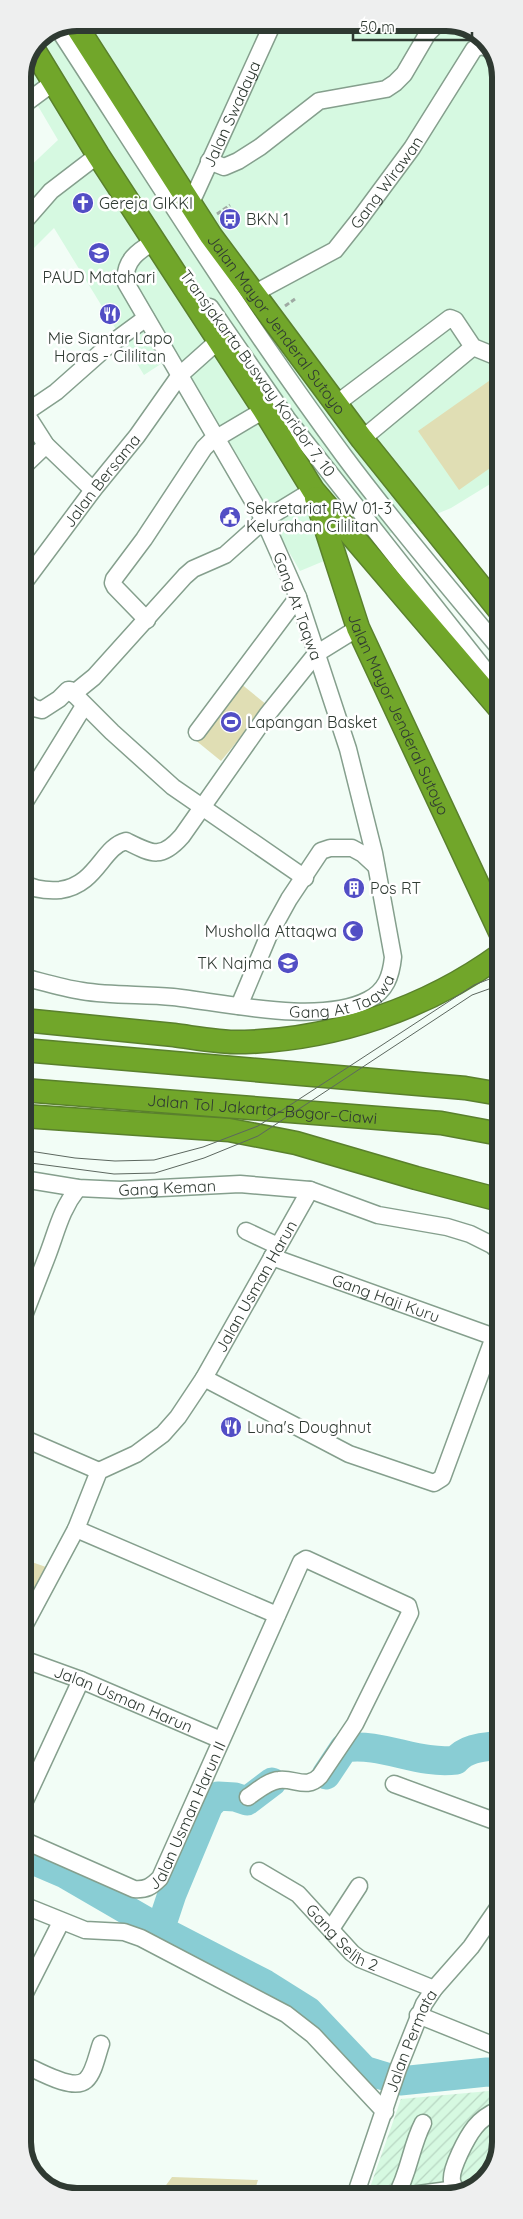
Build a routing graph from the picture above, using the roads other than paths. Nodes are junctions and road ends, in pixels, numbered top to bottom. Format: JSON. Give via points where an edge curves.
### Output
{"nodes":[{"id":1,"x":79,"y":31,"type":"edge"},
{"id":2,"x":269,"y":31,"type":"edge"},
{"id":3,"x":430,"y":31,"type":"edge"},
{"id":4,"x":62,"y":34,"type":"edge"},
{"id":5,"x":480,"y":47,"type":"edge"},
{"id":6,"x":42,"y":48,"type":"edge"},
{"id":7,"x":37,"y":55,"type":"edge"},
{"id":8,"x":54,"y":82,"type":"junction"},
{"id":9,"x":31,"y":99,"type":"edge"},
{"id":10,"x":98,"y":155,"type":"junction"},
{"id":11,"x":209,"y":161,"type":"junction"},
{"id":12,"x":190,"y":205,"type":"junction"},
{"id":13,"x":31,"y":214,"type":"edge"},
{"id":14,"x":155,"y":242,"type":"junction"},
{"id":15,"x":253,"y":294,"type":"junction"},
{"id":16,"x":146,"y":318,"type":"junction"},
{"id":17,"x":218,"y":341,"type":"junction"},
{"id":18,"x":473,"y":347,"type":"junction"},
{"id":19,"x":492,"y":355,"type":"edge"},
{"id":20,"x":180,"y":376,"type":"junction"},
{"id":21,"x":336,"y":404,"type":"junction"},
{"id":22,"x":31,"y":407,"type":"edge"},
{"id":23,"x":264,"y":410,"type":"junction"},
{"id":24,"x":31,"y":422,"type":"edge"},
{"id":25,"x":217,"y":439,"type":"junction"},
{"id":26,"x":362,"y":439,"type":"junction"},
{"id":27,"x":46,"y":445,"type":"junction"},
{"id":28,"x":31,"y":459,"type":"edge"},
{"id":29,"x":93,"y":490,"type":"junction"},
{"id":30,"x":313,"y":490,"type":"junction"},
{"id":31,"x":264,"y":520,"type":"junction"},
{"id":32,"x":31,"y":573,"type":"edge"},
{"id":33,"x":298,"y":597,"type":"junction"},
{"id":34,"x":492,"y":600,"type":"edge"},
{"id":35,"x":147,"y":620,"type":"junction"},
{"id":36,"x":358,"y":628,"type":"junction"},
{"id":37,"x":492,"y":639,"type":"edge"},
{"id":38,"x":316,"y":654,"type":"junction"},
{"id":39,"x":492,"y":679,"type":"edge"},
{"id":40,"x":79,"y":700,"type":"junction"},
{"id":41,"x":492,"y":700,"type":"edge"},
{"id":42,"x":31,"y":706,"type":"edge"},
{"id":43,"x":197,"y":732,"type":"dead end"},
{"id":44,"x":31,"y":790,"type":"edge"},
{"id":45,"x":202,"y":808,"type":"junction"},
{"id":46,"x":376,"y":866,"type":"junction"},
{"id":47,"x":304,"y":878,"type":"junction"},
{"id":48,"x":31,"y":886,"type":"edge"},
{"id":49,"x":492,"y":915,"type":"edge"},
{"id":50,"x":492,"y":961,"type":"edge"},
{"id":51,"x":31,"y":979,"type":"edge"},
{"id":52,"x":239,"y":1006,"type":"junction"},
{"id":53,"x":31,"y":1021,"type":"edge"},
{"id":54,"x":31,"y":1051,"type":"edge"},
{"id":55,"x":31,"y":1091,"type":"edge"},
{"id":56,"x":492,"y":1093,"type":"edge"},
{"id":57,"x":31,"y":1117,"type":"edge"},
{"id":58,"x":492,"y":1133,"type":"edge"},
{"id":59,"x":31,"y":1180,"type":"edge"},
{"id":60,"x":78,"y":1188,"type":"junction"},
{"id":61,"x":310,"y":1190,"type":"junction"},
{"id":62,"x":492,"y":1198,"type":"edge"},
{"id":63,"x":246,"y":1230,"type":"dead end"},
{"id":64,"x":492,"y":1245,"type":"edge"},
{"id":65,"x":275,"y":1252,"type":"junction"},
{"id":66,"x":31,"y":1298,"type":"edge"},
{"id":67,"x":492,"y":1336,"type":"edge"},
{"id":68,"x":492,"y":1351,"type":"edge"},
{"id":69,"x":204,"y":1378,"type":"junction"},
{"id":70,"x":31,"y":1441,"type":"edge"},
{"id":71,"x":99,"y":1471,"type":"junction"},
{"id":72,"x":76,"y":1529,"type":"junction"},
{"id":73,"x":31,"y":1613,"type":"edge"},
{"id":74,"x":276,"y":1615,"type":"junction"},
{"id":75,"x":31,"y":1662,"type":"edge"},
{"id":76,"x":81,"y":1680,"type":"junction"},
{"id":77,"x":221,"y":1740,"type":"junction"},
{"id":78,"x":394,"y":1784,"type":"dead end"},
{"id":79,"x":31,"y":1788,"type":"edge"},
{"id":80,"x":248,"y":1797,"type":"dead end"},
{"id":81,"x":492,"y":1820,"type":"edge"},
{"id":82,"x":31,"y":1844,"type":"edge"},
{"id":83,"x":260,"y":1871,"type":"dead end"},
{"id":84,"x":358,"y":1886,"type":"dead end"},
{"id":85,"x":31,"y":1909,"type":"edge"},
{"id":86,"x":492,"y":1917,"type":"edge"},
{"id":87,"x":61,"y":1922,"type":"junction"},
{"id":88,"x":331,"y":1929,"type":"junction"},
{"id":89,"x":31,"y":1981,"type":"edge"},
{"id":90,"x":434,"y":1989,"type":"junction"},
{"id":91,"x":418,"y":2015,"type":"junction"},
{"id":92,"x":101,"y":2044,"type":"dead end"},
{"id":93,"x":492,"y":2045,"type":"edge"},
{"id":94,"x":31,"y":2067,"type":"edge"},
{"id":95,"x":385,"y":2112,"type":"junction"},
{"id":96,"x":492,"y":2113,"type":"edge"},
{"id":97,"x":423,"y":2123,"type":"dead end"},
{"id":98,"x":456,"y":2187,"type":"edge"},
{"id":99,"x":358,"y":2188,"type":"edge"},
{"id":100,"x":400,"y":2188,"type":"edge"}],
"edges":[{"from":1,"to":12,"type":"highway","name":"Jalan Mayor Jenderal Sutoyo"},
{"from":2,"to":11,"type":"street","name":"Jalan Swadaya"},
{"from":3,"to":11,"type":"street","via":[[404,74],[386,89],[319,101],[238,162],[224,167]]},
{"from":4,"to":37,"type":"street","name":"Transjakarta Busway Koridor 7, 10","via":[[266,348],[409,540]]},
{"from":5,"to":15,"type":"street","name":"Gang Wirawan","via":[[474,49],[412,148],[334,250]]},
{"from":6,"to":39,"type":"street","name":"Transjakarta Busway Koridor 7, 10","via":[[174,255],[288,420]]},
{"from":7,"to":8,"type":"highway","name":"Jalan Mayor Jenderal Sutoyo"},
{"from":8,"to":9,"type":"street"},
{"from":8,"to":10,"type":"highway","name":"Jalan Mayor Jenderal Sutoyo"},
{"from":10,"to":13,"type":"street","via":[[51,191]]},
{"from":10,"to":14,"type":"highway","name":"Jalan Mayor Jenderal Sutoyo"},
{"from":11,"to":12,"type":"street","name":"Jalan Swadaya"},
{"from":12,"to":15,"type":"highway","name":"Jalan Mayor Jenderal Sutoyo"},
{"from":14,"to":16,"type":"street","name":"Gang At Taqwa","via":[[133,255],[125,275],[126,283]]},
{"from":14,"to":17,"type":"highway","name":"Jalan Mayor Jenderal Sutoyo"},
{"from":15,"to":21,"type":"highway","name":"Jalan Mayor Jenderal Sutoyo"},
{"from":16,"to":20,"type":"street","name":"Gang At Taqwa"},
{"from":16,"to":22,"type":"street","via":[[108,346],[56,392]]},
{"from":17,"to":20,"type":"street","name":"Jalan Bersama"},
{"from":17,"to":23,"type":"highway","name":"Jalan Mayor Jenderal Sutoyo"},
{"from":18,"to":19,"type":"street"},
{"from":18,"to":21,"type":"street","via":[[455,320],[448,319]]},
{"from":18,"to":26,"type":"street"},
{"from":20,"to":25,"type":"street","name":"Gang At Taqwa"},
{"from":20,"to":29,"type":"street","name":"Jalan Bersama"},
{"from":21,"to":26,"type":"highway","name":"Jalan Mayor Jenderal Sutoyo"},
{"from":23,"to":25,"type":"street"},
{"from":23,"to":30,"type":"highway","name":"Jalan Mayor Jenderal Sutoyo"},
{"from":24,"to":27,"type":"street"},
{"from":25,"to":31,"type":"street","name":"Gang At Taqwa"},
{"from":25,"to":35,"type":"street","via":[[204,448],[114,579],[115,587]]},
{"from":26,"to":34,"type":"highway","name":"Jalan Mayor Jenderal Sutoyo"},
{"from":27,"to":28,"type":"street"},
{"from":27,"to":29,"type":"street"},
{"from":29,"to":32,"type":"street","name":"Jalan Bersama"},
{"from":30,"to":31,"type":"street"},
{"from":30,"to":36,"type":"highway","name":"Jalan Mayor Jenderal Sutoyo"},
{"from":30,"to":41,"type":"highway","name":"Jalan Mayor Jenderal Sutoyo"},
{"from":31,"to":33,"type":"street","name":"Gang At Taqwa"},
{"from":31,"to":35,"type":"street","via":[[225,555],[193,569]]},
{"from":33,"to":38,"type":"street","name":"Gang At Taqwa"},
{"from":33,"to":43,"type":"street"},
{"from":35,"to":40,"type":"street","via":[[94,677]]},
{"from":36,"to":38,"type":"street"},
{"from":36,"to":49,"type":"highway","name":"Jalan Mayor Jenderal Sutoyo"},
{"from":38,"to":45,"type":"street","via":[[266,715]]},
{"from":38,"to":46,"type":"street","name":"Gang At Taqwa","via":[[348,749]]},
{"from":40,"to":42,"type":"street","via":[[68,690],[42,710]]},
{"from":40,"to":44,"type":"street"},
{"from":40,"to":45,"type":"street","via":[[148,765]]},
{"from":45,"to":47,"type":"street","via":[[223,819]]},
{"from":45,"to":48,"type":"street","via":[[171,849],[147,852],[122,842],[86,880],[72,888],[39,890]]},
{"from":46,"to":47,"type":"street","via":[[352,848],[330,848],[321,851]]},
{"from":46,"to":52,"type":"street","name":"Gang At Taqwa","via":[[393,957],[392,972],[386,985],[369,1000],[333,1010],[281,1011]]},
{"from":47,"to":52,"type":"street","via":[[260,952]]},
{"from":50,"to":53,"type":"highway","via":[[428,998],[367,1022],[302,1038],[244,1043]]},
{"from":51,"to":52,"type":"street","name":"Gang At Taqwa","via":[[83,991]]},
{"from":54,"to":56,"type":"highway"},
{"from":55,"to":58,"type":"highway","name":"Jalan Tol Jakarta–Bogor–Ciawi","via":[[441,1123]]},
{"from":57,"to":62,"type":"highway","via":[[229,1130],[296,1143]]},
{"from":59,"to":60,"type":"street","name":"Gang Keman"},
{"from":60,"to":61,"type":"street","name":"Gang Keman","via":[[121,1190],[240,1184]]},
{"from":60,"to":66,"type":"street","via":[[59,1219]]},
{"from":61,"to":64,"type":"street","via":[[378,1215],[447,1227]]},
{"from":61,"to":65,"type":"street","name":"Jalan Usman Harun"},
{"from":63,"to":65,"type":"street","name":"Gang Haji Kuru"},
{"from":65,"to":67,"type":"street","name":"Gang Haji Kuru"},
{"from":65,"to":69,"type":"street","name":"Jalan Usman Harun"},
{"from":68,"to":69,"type":"street","via":[[442,1478],[434,1483],[350,1454]]},
{"from":69,"to":71,"type":"street","name":"Jalan Usman Harun","via":[[163,1434],[136,1454]]},
{"from":70,"to":71,"type":"street"},
{"from":71,"to":72,"type":"street"},
{"from":72,"to":73,"type":"street"},
{"from":72,"to":74,"type":"street"},
{"from":74,"to":77,"type":"street","name":"Jalan Usman Harun II"},
{"from":74,"to":80,"type":"street","name":"Jalan Usman Harun II","via":[[301,1562],[306,1559],[403,1602],[410,1609],[356,1724],[320,1776],[307,1784],[278,1780]]},
{"from":75,"to":76,"type":"street","name":"Jalan Usman Harun"},
{"from":76,"to":77,"type":"street","name":"Jalan Usman Harun"},
{"from":76,"to":79,"type":"street"},
{"from":77,"to":82,"type":"street","name":"Jalan Usman Harun II","via":[[160,1878],[144,1890],[134,1889]]},
{"from":78,"to":81,"type":"street"},
{"from":83,"to":88,"type":"street","name":"Gang Selih 2","via":[[298,1894]]},
{"from":84,"to":88,"type":"street"},
{"from":85,"to":87,"type":"street"},
{"from":86,"to":90,"type":"street","name":"Jalan Permata","via":[[471,1947]]},
{"from":87,"to":89,"type":"street"},
{"from":87,"to":95,"type":"street","via":[[85,1930],[124,1932],[141,1938],[286,2014],[313,2035]]},
{"from":88,"to":90,"type":"street","name":"Gang Selih 2","via":[[360,1959]]},
{"from":90,"to":91,"type":"street","name":"Jalan Permata"},
{"from":91,"to":93,"type":"street"},
{"from":91,"to":95,"type":"street","name":"Jalan Permata"},
{"from":92,"to":94,"type":"street","via":[[87,2080],[80,2084],[69,2084]]},
{"from":95,"to":99,"type":"street","name":"Jalan Permata"},
{"from":96,"to":98,"type":"street","via":[[475,2127],[463,2148],[453,2173]]},
{"from":97,"to":100,"type":"street"}]}
